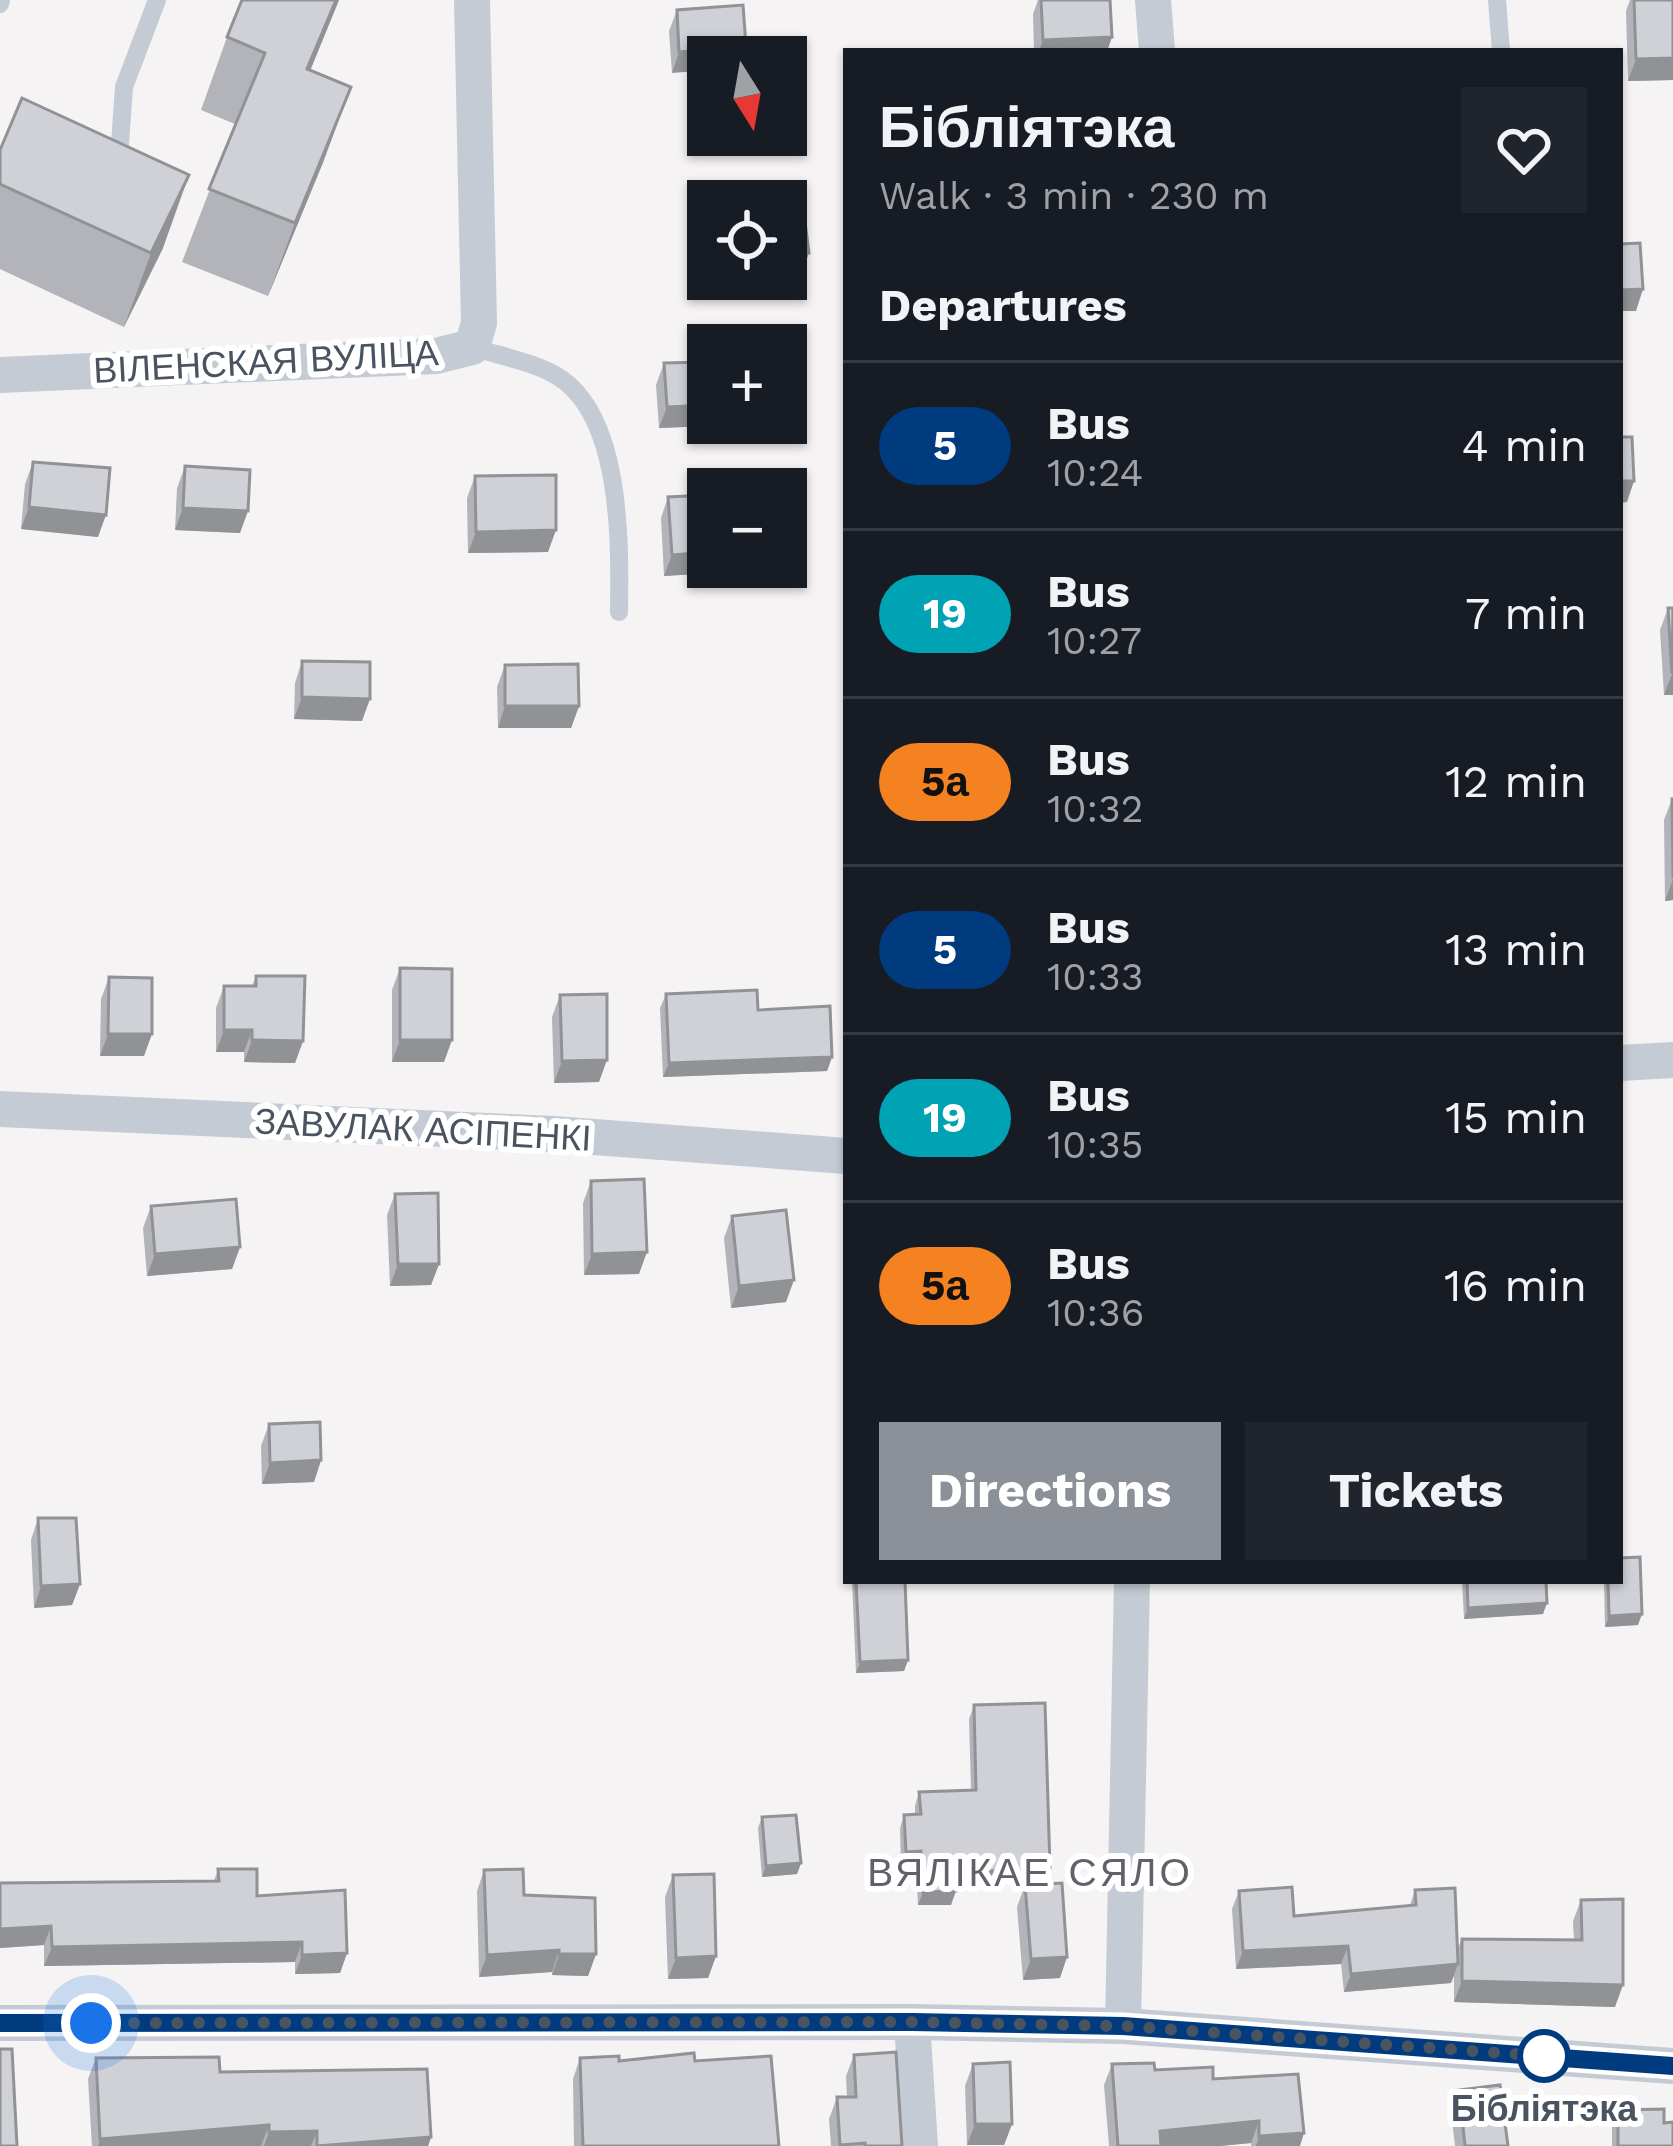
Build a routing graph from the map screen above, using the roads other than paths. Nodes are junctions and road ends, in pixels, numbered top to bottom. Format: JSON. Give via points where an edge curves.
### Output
{"nodes":[{"id":1,"x":157,"y":0,"type":"edge"},
{"id":2,"x":472,"y":0,"type":"edge"},
{"id":3,"x":1153,"y":0,"type":"edge"},
{"id":4,"x":1497,"y":0,"type":"edge"},
{"id":5,"x":1156,"y":48,"type":"edge"},
{"id":6,"x":1501,"y":48,"type":"edge"},
{"id":7,"x":119,"y":158,"type":"edge"},
{"id":8,"x":472,"y":346,"type":"junction"},
{"id":9,"x":0,"y":375,"type":"edge"},
{"id":10,"x":619,"y":612,"type":"dead end"},
{"id":11,"x":1673,"y":1060,"type":"edge"},
{"id":12,"x":1623,"y":1063,"type":"edge"},
{"id":13,"x":0,"y":1109,"type":"edge"},
{"id":14,"x":843,"y":1156,"type":"edge"},
{"id":15,"x":1132,"y":1584,"type":"edge"},
{"id":16,"x":912,"y":2022,"type":"junction"},
{"id":17,"x":0,"y":2023,"type":"edge"},
{"id":18,"x":1123,"y":2026,"type":"junction"},
{"id":19,"x":1673,"y":2066,"type":"edge"},
{"id":20,"x":920,"y":2146,"type":"edge"}],
"edges":[{"from":1,"to":7,"type":"lane","via":[[124,87]]},
{"from":2,"to":8,"type":"street","name":"ВІЛЕНСКАЯ ВУЛІЦА","via":[[479,323]]},
{"from":3,"to":5,"type":"street"},
{"from":4,"to":6,"type":"lane"},
{"from":8,"to":9,"type":"street","name":"ВІЛЕНСКАЯ ВУЛІЦА","via":[[436,356]]},
{"from":8,"to":10,"type":"lane","via":[[558,376],[590,404],[620,541]]},
{"from":11,"to":12,"type":"street"},
{"from":13,"to":14,"type":"street","name":"ЗАВУЛАК АСІПЕНКІ"},
{"from":15,"to":18,"type":"street"},
{"from":16,"to":17,"type":"street"},
{"from":16,"to":18,"type":"street"},
{"from":16,"to":20,"type":"street"},
{"from":18,"to":19,"type":"street"}]}
